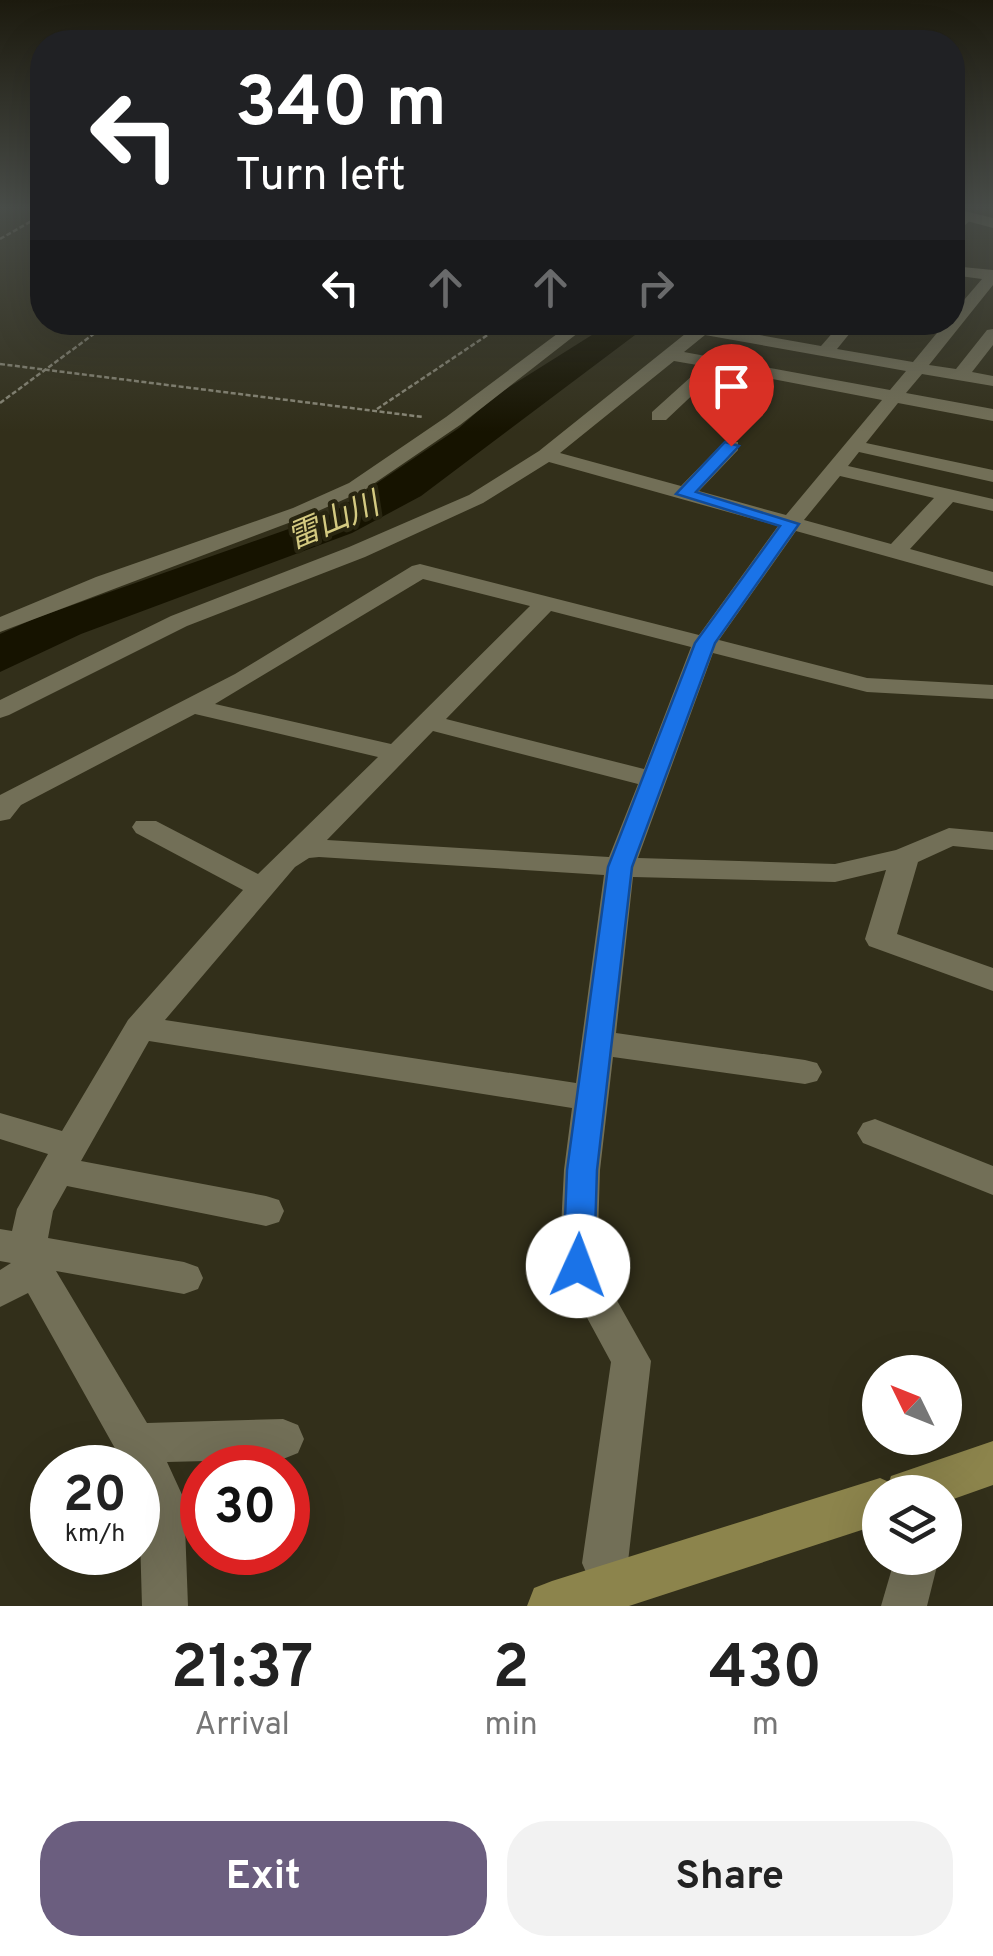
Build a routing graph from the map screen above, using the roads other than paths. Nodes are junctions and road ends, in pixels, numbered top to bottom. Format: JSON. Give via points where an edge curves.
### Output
{"nodes":[{"id":1,"x":987,"y":282,"type":"edge"},
{"id":2,"x":965,"y":307,"type":"edge"},
{"id":3,"x":965,"y":319,"type":"edge"},
{"id":4,"x":993,"y":326,"type":"edge"},
{"id":5,"x":993,"y":334,"type":"edge"},
{"id":6,"x":567,"y":335,"type":"edge"},
{"id":7,"x":695,"y":335,"type":"edge"},
{"id":8,"x":742,"y":335,"type":"edge"},
{"id":9,"x":768,"y":335,"type":"edge"},
{"id":10,"x":840,"y":335,"type":"edge"},
{"id":11,"x":943,"y":335,"type":"edge"},
{"id":12,"x":762,"y":340,"type":"junction"},
{"id":13,"x":826,"y":352,"type":"junction"},
{"id":14,"x":671,"y":355,"type":"junction"},
{"id":15,"x":718,"y":362,"type":"junction"},
{"id":16,"x":920,"y":368,"type":"junction"},
{"id":17,"x":960,"y":376,"type":"junction"},
{"id":18,"x":993,"y":382,"type":"edge"},
{"id":19,"x":896,"y":398,"type":"junction"},
{"id":20,"x":993,"y":415,"type":"edge"},
{"id":21,"x":659,"y":416,"type":"dead end"},
{"id":22,"x":731,"y":446,"type":"dead end"},
{"id":23,"x":856,"y":446,"type":"junction"},
{"id":24,"x":546,"y":455,"type":"junction"},
{"id":25,"x":836,"y":470,"type":"junction"},
{"id":26,"x":993,"y":476,"type":"edge"},
{"id":27,"x":685,"y":494,"type":"junction"},
{"id":28,"x":948,"y":495,"type":"junction"},
{"id":29,"x":993,"y":506,"type":"edge"},
{"id":30,"x":790,"y":524,"type":"junction"},
{"id":31,"x":357,"y":552,"type":"junction"},
{"id":32,"x":895,"y":553,"type":"junction"},
{"id":33,"x":420,"y":570,"type":"junction"},
{"id":34,"x":993,"y":579,"type":"edge"},
{"id":35,"x":547,"y":602,"type":"junction"},
{"id":36,"x":0,"y":625,"type":"edge"},
{"id":37,"x":705,"y":643,"type":"junction"},
{"id":38,"x":993,"y":692,"type":"edge"},
{"id":39,"x":192,"y":706,"type":"junction"},
{"id":40,"x":0,"y":710,"type":"edge"},
{"id":41,"x":428,"y":722,"type":"junction"},
{"id":42,"x":397,"y":753,"type":"junction"},
{"id":43,"x":653,"y":780,"type":"junction"},
{"id":44,"x":0,"y":813,"type":"edge"},
{"id":45,"x":146,"y":828,"type":"dead end"},
{"id":46,"x":993,"y":842,"type":"edge"},
{"id":47,"x":302,"y":850,"type":"junction"},
{"id":48,"x":905,"y":857,"type":"junction"},
{"id":49,"x":620,"y":867,"type":"junction"},
{"id":50,"x":262,"y":888,"type":"junction"},
{"id":51,"x":993,"y":980,"type":"edge"},
{"id":52,"x":140,"y":1028,"type":"junction"},
{"id":53,"x":598,"y":1043,"type":"junction"},
{"id":54,"x":805,"y":1072,"type":"dead end"},
{"id":55,"x":591,"y":1098,"type":"junction"},
{"id":56,"x":0,"y":1126,"type":"edge"},
{"id":57,"x":875,"y":1134,"type":"dead end"},
{"id":58,"x":64,"y":1158,"type":"junction"},
{"id":59,"x":993,"y":1182,"type":"edge"},
{"id":60,"x":266,"y":1210,"type":"dead end"},
{"id":61,"x":21,"y":1253,"type":"edge"},
{"id":62,"x":184,"y":1278,"type":"dead end"},
{"id":63,"x":0,"y":1291,"type":"edge"},
{"id":64,"x":283,"y":1439,"type":"dead end"},
{"id":65,"x":136,"y":1443,"type":"junction"},
{"id":66,"x":993,"y":1464,"type":"edge"},
{"id":67,"x":960,"y":1475,"type":"edge"},
{"id":68,"x":862,"y":1507,"type":"edge"},
{"id":69,"x":912,"y":1575,"type":"edge"},
{"id":70,"x":580,"y":1599,"type":"edge"},
{"id":71,"x":166,"y":1606,"type":"edge"},
{"id":72,"x":904,"y":1606,"type":"edge"}],
"edges":[{"from":1,"to":2,"type":"street"},
{"from":3,"to":4,"type":"street"},
{"from":5,"to":17,"type":"street"},
{"from":6,"to":36,"type":"street","via":[[356,487]]},
{"from":7,"to":14,"type":"street"},
{"from":8,"to":12,"type":"street"},
{"from":9,"to":12,"type":"street"},
{"from":10,"to":13,"type":"street"},
{"from":11,"to":16,"type":"street"},
{"from":12,"to":13,"type":"street"},
{"from":13,"to":16,"type":"street"},
{"from":14,"to":15,"type":"street"},
{"from":14,"to":24,"type":"street"},
{"from":15,"to":19,"type":"street"},
{"from":15,"to":21,"type":"street"},
{"from":16,"to":17,"type":"street"},
{"from":16,"to":19,"type":"street"},
{"from":17,"to":18,"type":"street"},
{"from":19,"to":20,"type":"street"},
{"from":19,"to":23,"type":"street"},
{"from":22,"to":27,"type":"street"},
{"from":23,"to":25,"type":"street"},
{"from":23,"to":26,"type":"street"},
{"from":24,"to":27,"type":"street"},
{"from":24,"to":31,"type":"street","via":[[476,499]]},
{"from":25,"to":28,"type":"street"},
{"from":25,"to":30,"type":"street"},
{"from":27,"to":30,"type":"street"},
{"from":28,"to":29,"type":"street"},
{"from":28,"to":32,"type":"street"},
{"from":30,"to":32,"type":"street"},
{"from":30,"to":37,"type":"street"},
{"from":31,"to":33,"type":"street"},
{"from":31,"to":40,"type":"street","via":[[179,621]]},
{"from":32,"to":34,"type":"street"},
{"from":33,"to":35,"type":"street"},
{"from":33,"to":39,"type":"street"},
{"from":35,"to":37,"type":"street"},
{"from":35,"to":41,"type":"street"},
{"from":37,"to":38,"type":"street","via":[[867,684]]},
{"from":37,"to":43,"type":"street"},
{"from":39,"to":42,"type":"street"},
{"from":39,"to":44,"type":"street","via":[[10,800]]},
{"from":41,"to":42,"type":"street"},
{"from":41,"to":43,"type":"street"},
{"from":42,"to":47,"type":"street"},
{"from":43,"to":49,"type":"street"},
{"from":45,"to":50,"type":"street"},
{"from":46,"to":48,"type":"street","via":[[948,837]]},
{"from":47,"to":49,"type":"street"},
{"from":47,"to":50,"type":"street"},
{"from":48,"to":49,"type":"street","via":[[834,873]]},
{"from":48,"to":51,"type":"street","via":[[880,939]]},
{"from":49,"to":53,"type":"street"},
{"from":50,"to":52,"type":"street"},
{"from":52,"to":55,"type":"street"},
{"from":52,"to":58,"type":"street"},
{"from":53,"to":54,"type":"street"},
{"from":53,"to":55,"type":"street"},
{"from":55,"to":70,"type":"street","via":[[578,1266],[631,1360],[606,1563]]},
{"from":56,"to":58,"type":"street"},
{"from":57,"to":59,"type":"street"},
{"from":58,"to":60,"type":"street"},
{"from":58,"to":61,"type":"street","via":[[35,1209]]},
{"from":61,"to":62,"type":"street"},
{"from":61,"to":63,"type":"street"},
{"from":61,"to":65,"type":"street"},
{"from":64,"to":65,"type":"street"},
{"from":65,"to":71,"type":"street","via":[[162,1499]]},
{"from":66,"to":67,"type":"main road"},
{"from":68,"to":70,"type":"main road"},
{"from":69,"to":72,"type":"street"}]}
